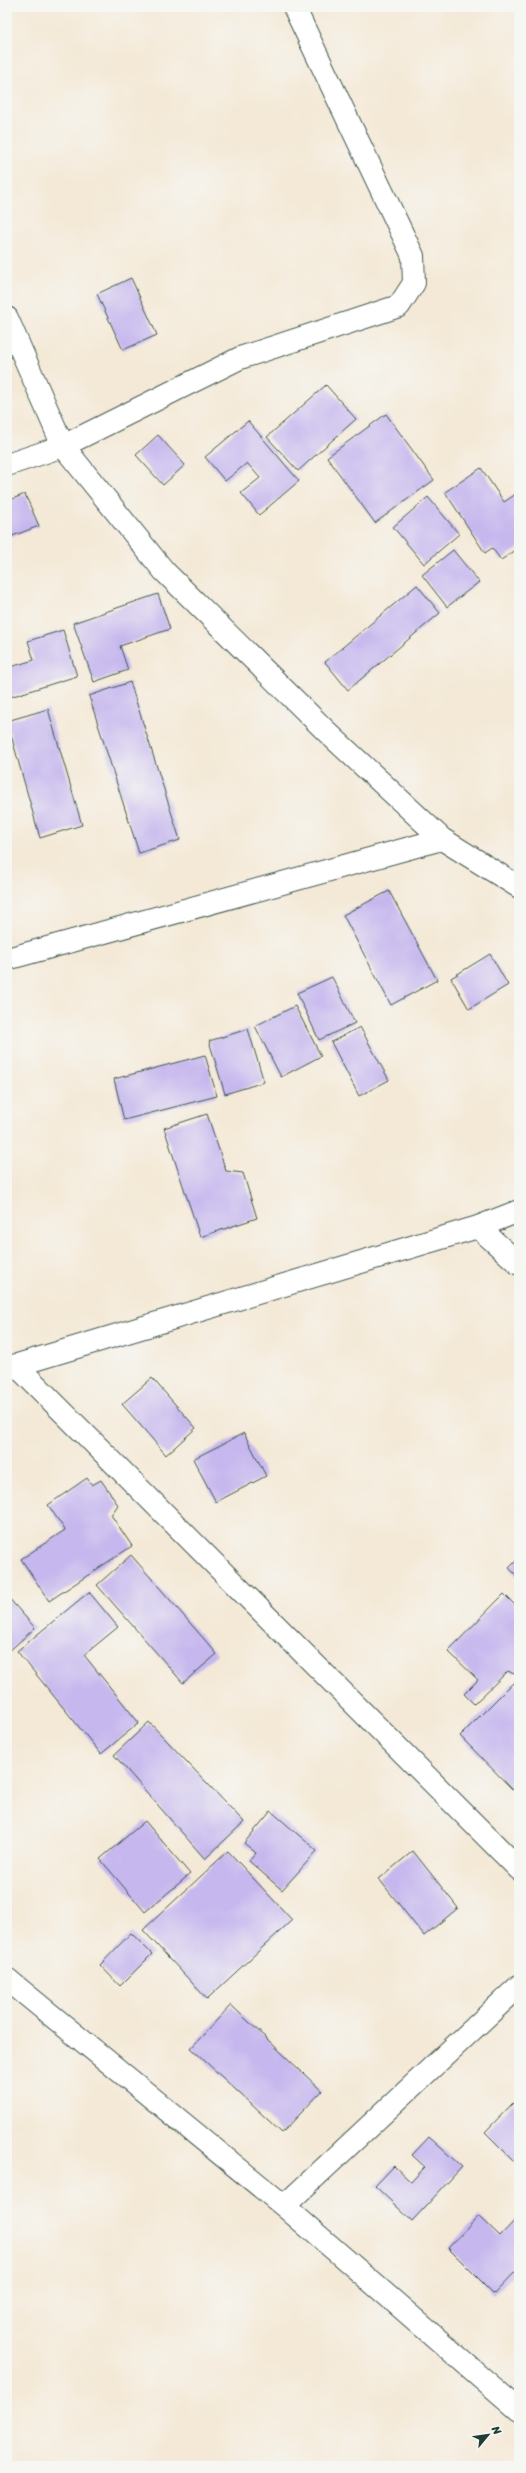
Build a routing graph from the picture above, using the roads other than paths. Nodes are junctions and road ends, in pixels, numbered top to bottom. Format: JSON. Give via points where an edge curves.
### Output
{"nodes":[{"id":1,"x":294,"y":7,"type":"edge"},
{"id":2,"x":7,"y":318,"type":"edge"},
{"id":3,"x":62,"y":446,"type":"junction"},
{"id":4,"x":7,"y":465,"type":"edge"},
{"id":5,"x":442,"y":839,"type":"junction"},
{"id":6,"x":519,"y":887,"type":"edge"},
{"id":7,"x":7,"y":960,"type":"edge"},
{"id":8,"x":519,"y":1211,"type":"edge"},
{"id":9,"x":478,"y":1228,"type":"junction"},
{"id":10,"x":519,"y":1264,"type":"edge"},
{"id":11,"x":12,"y":1367,"type":"edge"},
{"id":12,"x":519,"y":1869,"type":"edge"},
{"id":13,"x":7,"y":1979,"type":"edge"},
{"id":14,"x":519,"y":1986,"type":"edge"},
{"id":15,"x":284,"y":2206,"type":"junction"},
{"id":16,"x":519,"y":2410,"type":"edge"}],
"edges":[{"from":1,"to":3,"type":"street","via":[[413,256],[414,283],[399,306],[240,358]]},
{"from":2,"to":3,"type":"street"},
{"from":3,"to":4,"type":"street"},
{"from":3,"to":5,"type":"street","via":[[164,571],[321,726]]},
{"from":5,"to":6,"type":"street"},
{"from":5,"to":7,"type":"street"},
{"from":8,"to":9,"type":"street"},
{"from":9,"to":10,"type":"street"},
{"from":9,"to":11,"type":"street"},
{"from":11,"to":12,"type":"street"},
{"from":13,"to":15,"type":"street"},
{"from":14,"to":15,"type":"street"},
{"from":15,"to":16,"type":"street"}]}
